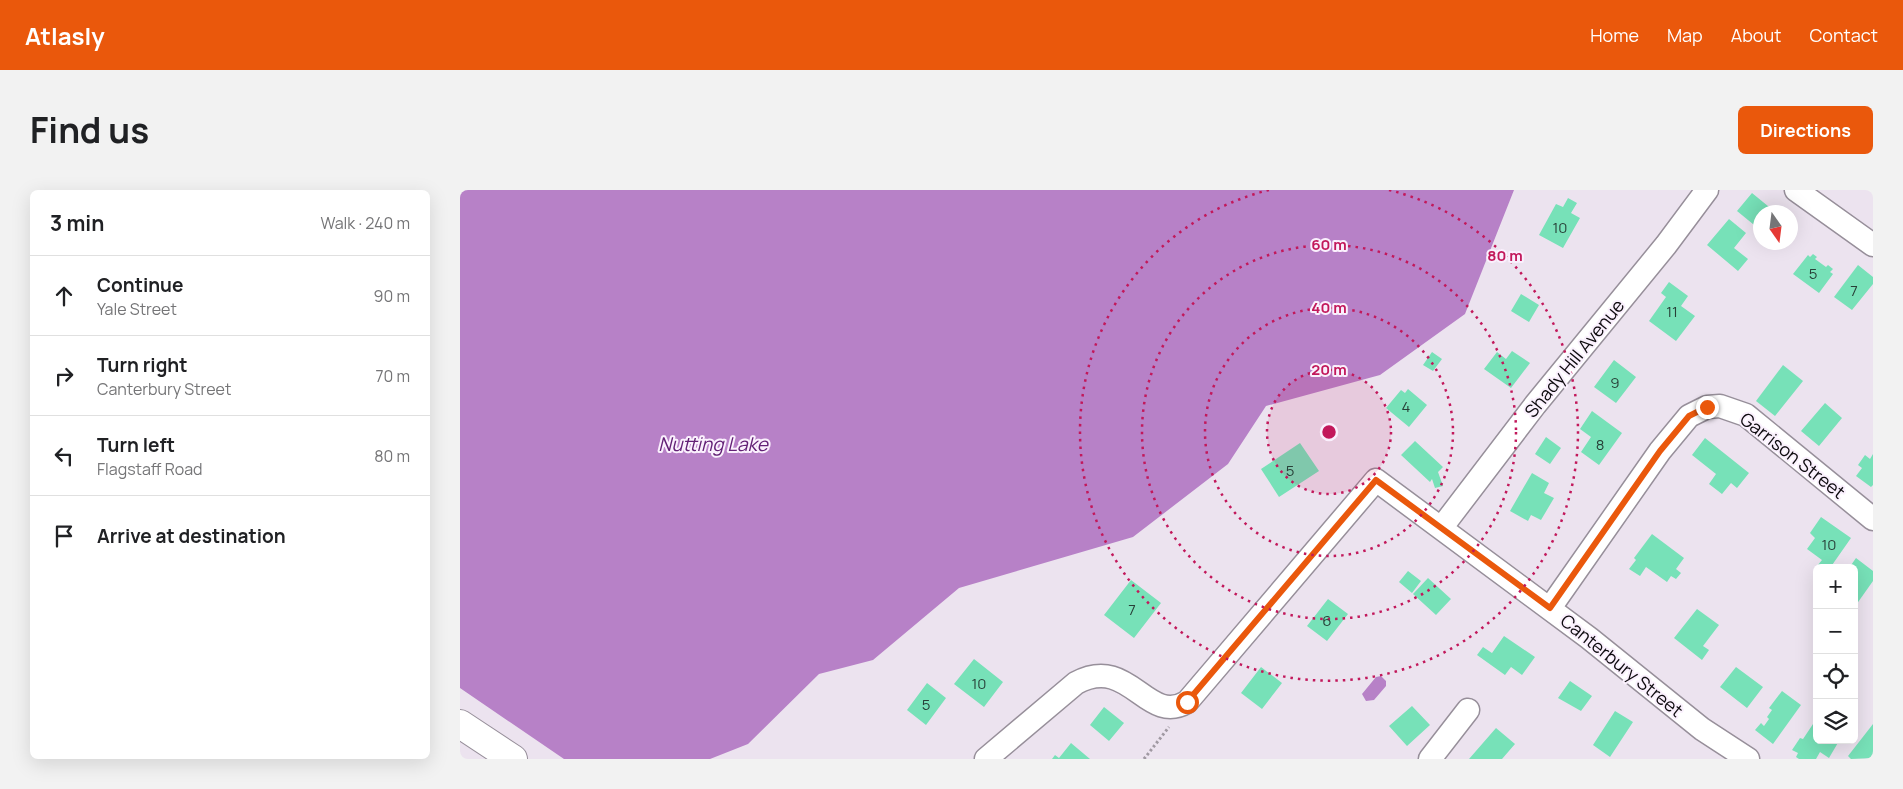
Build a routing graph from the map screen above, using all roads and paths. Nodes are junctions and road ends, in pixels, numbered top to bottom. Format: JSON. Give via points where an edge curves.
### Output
{"nodes":[{"id":1,"x":1708,"y":190,"type":"edge"},
{"id":2,"x":1796,"y":190,"type":"edge"},
{"id":3,"x":1873,"y":245,"type":"edge"},
{"id":4,"x":1873,"y":519,"type":"edge"},
{"id":5,"x":1442,"y":527,"type":"junction"},
{"id":6,"x":1550,"y":608,"type":"junction"},
{"id":7,"x":1187,"y":702,"type":"junction"},
{"id":8,"x":1468,"y":710,"type":"dead end"},
{"id":9,"x":460,"y":724,"type":"edge"},
{"id":10,"x":513,"y":759,"type":"edge"},
{"id":11,"x":986,"y":759,"type":"edge"},
{"id":12,"x":1144,"y":759,"type":"edge"},
{"id":13,"x":1430,"y":759,"type":"edge"},
{"id":14,"x":1748,"y":759,"type":"edge"}],
"edges":[{"from":1,"to":5,"type":"street","name":"Shady Hill Avenue","via":[[1535,405]]},
{"from":2,"to":3,"type":"street"},
{"from":4,"to":6,"type":"street","name":"Garrison Street","via":[[1746,415],[1720,406],[1707,407],[1689,416],[1660,451]]},
{"from":5,"to":6,"type":"street","name":"Canterbury Street"},
{"from":5,"to":7,"type":"street","name":"Canterbury Street","via":[[1376,480]]},
{"from":6,"to":14,"type":"street","name":"Canterbury Street","via":[[1702,729]]},
{"from":7,"to":11,"type":"street","via":[[1178,708],[1160,706],[1125,682],[1110,676],[1086,678]]},
{"from":7,"to":12,"type":"path"},
{"from":8,"to":13,"type":"street"},
{"from":9,"to":10,"type":"main road"}]}
